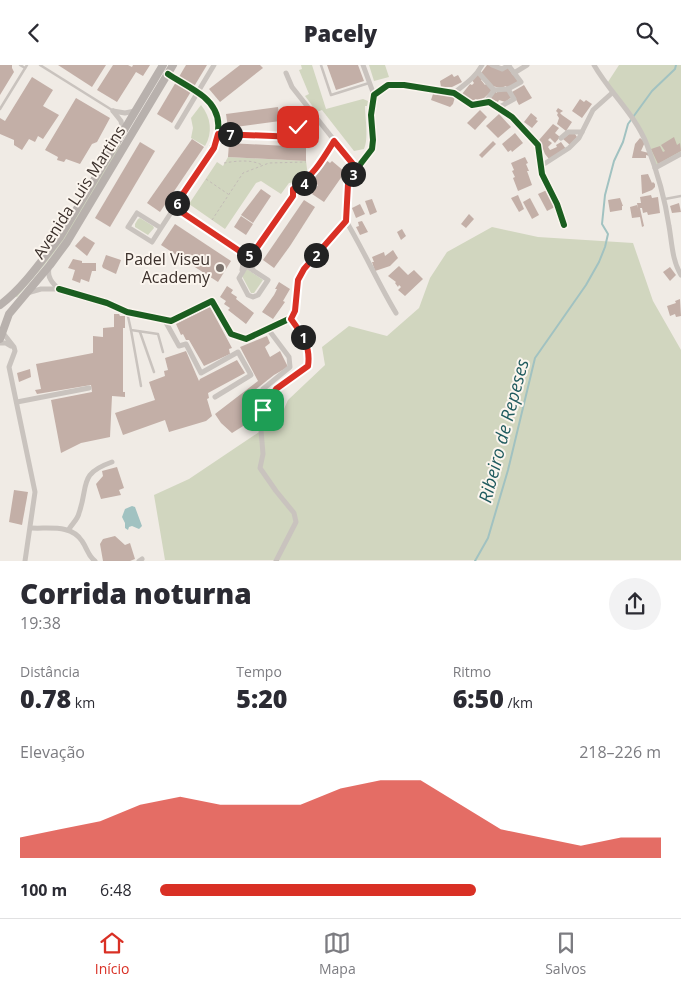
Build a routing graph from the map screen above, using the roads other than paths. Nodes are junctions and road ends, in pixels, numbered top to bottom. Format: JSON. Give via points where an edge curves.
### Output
{"nodes":[{"id":1,"x":20,"y":65,"type":"edge"},
{"id":2,"x":40,"y":65,"type":"edge"},
{"id":3,"x":163,"y":65,"type":"edge"},
{"id":4,"x":173,"y":65,"type":"edge"},
{"id":5,"x":214,"y":65,"type":"edge"},
{"id":6,"x":321,"y":65,"type":"edge"},
{"id":7,"x":363,"y":65,"type":"edge"},
{"id":8,"x":482,"y":65,"type":"edge"},
{"id":9,"x":492,"y":65,"type":"edge"},
{"id":10,"x":509,"y":65,"type":"edge"},
{"id":11,"x":527,"y":65,"type":"edge"},
{"id":12,"x":594,"y":65,"type":"edge"},
{"id":13,"x":44,"y":66,"type":"edge"},
{"id":14,"x":26,"y":67,"type":"edge"},
{"id":15,"x":478,"y":72,"type":"junction"},
{"id":16,"x":286,"y":73,"type":"dead end"},
{"id":17,"x":514,"y":73,"type":"junction"},
{"id":18,"x":168,"y":75,"type":"junction"},
{"id":19,"x":177,"y":80,"type":"tunnel mouth"},
{"id":20,"x":369,"y":83,"type":"junction"},
{"id":21,"x":508,"y":89,"type":"junction"},
{"id":22,"x":494,"y":90,"type":"junction"},
{"id":23,"x":195,"y":91,"type":"junction"},
{"id":24,"x":454,"y":93,"type":"junction"},
{"id":25,"x":612,"y":93,"type":"junction"},
{"id":26,"x":374,"y":95,"type":"junction"},
{"id":27,"x":485,"y":103,"type":"junction"},
{"id":28,"x":498,"y":108,"type":"junction"},
{"id":29,"x":0,"y":109,"type":"edge"},
{"id":30,"x":113,"y":111,"type":"junction"},
{"id":31,"x":136,"y":111,"type":"junction"},
{"id":32,"x":177,"y":127,"type":"dead end"},
{"id":33,"x":124,"y":132,"type":"junction"},
{"id":34,"x":582,"y":132,"type":"junction"},
{"id":35,"x":218,"y":134,"type":"junction"},
{"id":36,"x":298,"y":137,"type":"dead end"},
{"id":37,"x":561,"y":138,"type":"dead end"},
{"id":38,"x":681,"y":153,"type":"edge"},
{"id":39,"x":541,"y":166,"type":"junction"},
{"id":40,"x":655,"y":167,"type":"junction"},
{"id":41,"x":357,"y":169,"type":"junction"},
{"id":42,"x":293,"y":189,"type":"road end"},
{"id":43,"x":681,"y":196,"type":"edge"},
{"id":44,"x":664,"y":200,"type":"junction"},
{"id":45,"x":174,"y":207,"type":"junction"},
{"id":46,"x":346,"y":221,"type":"junction"},
{"id":47,"x":564,"y":225,"type":"dead end"},
{"id":48,"x":161,"y":228,"type":"junction"},
{"id":49,"x":241,"y":252,"type":"junction"},
{"id":50,"x":253,"y":253,"type":"junction"},
{"id":51,"x":50,"y":265,"type":"junction"},
{"id":52,"x":254,"y":270,"type":"junction"},
{"id":53,"x":241,"y":275,"type":"junction"},
{"id":54,"x":681,"y":275,"type":"edge"},
{"id":55,"x":59,"y":289,"type":"junction"},
{"id":56,"x":25,"y":294,"type":"junction"},
{"id":57,"x":0,"y":305,"type":"edge"},
{"id":58,"x":127,"y":312,"type":"junction"},
{"id":59,"x":396,"y":313,"type":"dead end"},
{"id":60,"x":0,"y":318,"type":"edge"},
{"id":61,"x":164,"y":319,"type":"junction"},
{"id":62,"x":291,"y":319,"type":"junction"},
{"id":63,"x":268,"y":329,"type":"junction"},
{"id":64,"x":131,"y":330,"type":"junction"},
{"id":65,"x":140,"y":332,"type":"junction"},
{"id":66,"x":2,"y":334,"type":"edge"},
{"id":67,"x":0,"y":343,"type":"edge"},
{"id":68,"x":14,"y":347,"type":"junction"},
{"id":69,"x":164,"y":352,"type":"dead end"},
{"id":70,"x":154,"y":372,"type":"dead end"},
{"id":71,"x":141,"y":387,"type":"dead end"},
{"id":72,"x":89,"y":388,"type":"dead end"},
{"id":73,"x":215,"y":397,"type":"dead end"},
{"id":74,"x":17,"y":401,"type":"junction"},
{"id":75,"x":246,"y":415,"type":"dead end"},
{"id":76,"x":112,"y":462,"type":"dead end"},
{"id":77,"x":31,"y":529,"type":"junction"},
{"id":78,"x":69,"y":529,"type":"junction"},
{"id":79,"x":25,"y":561,"type":"edge"},
{"id":80,"x":96,"y":561,"type":"edge"},
{"id":81,"x":276,"y":561,"type":"edge"}],
"edges":[{"from":1,"to":14,"type":"lane"},
{"from":2,"to":13,"type":"lane"},
{"from":3,"to":31,"type":"main road"},
{"from":4,"to":18,"type":"main road","name":"Avenida Luis Martins"},
{"from":5,"to":23,"type":"street"},
{"from":6,"to":20,"type":"lane","via":[[331,95]]},
{"from":7,"to":20,"type":"street"},
{"from":8,"to":15,"type":"street"},
{"from":9,"to":10,"type":"street","via":[[502,69]]},
{"from":10,"to":17,"type":"street"},
{"from":11,"to":17,"type":"street"},
{"from":12,"to":25,"type":"street"},
{"from":13,"to":30,"type":"lane"},
{"from":14,"to":29,"type":"lane"},
{"from":15,"to":22,"type":"street"},
{"from":15,"to":24,"type":"street"},
{"from":16,"to":41,"type":"street","via":[[292,87]]},
{"from":17,"to":21,"type":"street","via":[[521,82]]},
{"from":18,"to":19,"type":"street"},
{"from":18,"to":51,"type":"main road","name":"Avenida Luis Martins","via":[[86,213]]},
{"from":20,"to":26,"type":"street"},
{"from":21,"to":22,"type":"street"},
{"from":21,"to":28,"type":"street","via":[[514,99]]},
{"from":22,"to":27,"type":"street"},
{"from":23,"to":32,"type":"street"},
{"from":23,"to":35,"type":"street","via":[[211,105],[216,115]]},
{"from":24,"to":26,"type":"street","via":[[388,85]]},
{"from":24,"to":27,"type":"street","via":[[472,105]]},
{"from":25,"to":34,"type":"street","via":[[593,111]]},
{"from":25,"to":40,"type":"street","via":[[635,121]]},
{"from":26,"to":41,"type":"street","via":[[372,149]]},
{"from":27,"to":28,"type":"street"},
{"from":28,"to":39,"type":"street","via":[[512,117],[538,145]]},
{"from":30,"to":31,"type":"street"},
{"from":30,"to":33,"type":"street"},
{"from":31,"to":33,"type":"main road"},
{"from":33,"to":57,"type":"main road","via":[[60,237],[10,298]]},
{"from":34,"to":37,"type":"street","via":[[568,132]]},
{"from":34,"to":39,"type":"street","via":[[569,148]]},
{"from":35,"to":36,"type":"street"},
{"from":35,"to":45,"type":"street","via":[[214,148]]},
{"from":38,"to":40,"type":"street"},
{"from":39,"to":47,"type":"street"},
{"from":40,"to":44,"type":"street"},
{"from":41,"to":46,"type":"street","via":[[348,184]]},
{"from":42,"to":50,"type":"street","via":[[293,196]]},
{"from":43,"to":44,"type":"lane"},
{"from":44,"to":54,"type":"street","via":[[676,267]]},
{"from":45,"to":48,"type":"street"},
{"from":45,"to":49,"type":"street"},
{"from":46,"to":59,"type":"street"},
{"from":46,"to":62,"type":"street","via":[[304,269],[298,280],[295,311]]},
{"from":48,"to":48,"type":"street","via":[[137,213],[128,227],[152,242]]},
{"from":49,"to":50,"type":"street"},
{"from":49,"to":53,"type":"street","via":[[244,257]]},
{"from":50,"to":52,"type":"street","via":[[251,263]]},
{"from":51,"to":55,"type":"street","via":[[51,281]]},
{"from":51,"to":56,"type":"main road","name":"Avenida Luis Martins"},
{"from":52,"to":53,"type":"street","via":[[245,268]]},
{"from":52,"to":53,"type":"street","via":[[268,280],[256,297],[248,295],[239,278]]},
{"from":55,"to":56,"type":"street","via":[[40,289]]},
{"from":55,"to":58,"type":"street"},
{"from":56,"to":66,"type":"main road","name":"Avenida Luis Martins","via":[[9,313]]},
{"from":58,"to":61,"type":"street"},
{"from":58,"to":64,"type":"lane"},
{"from":60,"to":66,"type":"main road"},
{"from":61,"to":63,"type":"street","via":[[171,321],[212,301],[231,334],[246,339]]},
{"from":61,"to":73,"type":"street","via":[[179,346],[186,344],[201,373],[238,352],[251,375]]},
{"from":62,"to":63,"type":"street"},
{"from":62,"to":81,"type":"street","via":[[310,354],[308,366],[276,389],[263,410],[261,430],[264,454],[260,469],[294,513],[296,522]]},
{"from":63,"to":75,"type":"street","via":[[289,357],[290,367],[263,389],[256,406]]},
{"from":64,"to":65,"type":"lane"},
{"from":64,"to":71,"type":"lane"},
{"from":65,"to":69,"type":"lane","via":[[158,334]]},
{"from":65,"to":70,"type":"lane"},
{"from":66,"to":68,"type":"street"},
{"from":67,"to":68,"type":"street"},
{"from":68,"to":74,"type":"street","via":[[9,367]]},
{"from":72,"to":74,"type":"street"},
{"from":74,"to":77,"type":"street","via":[[34,481]]},
{"from":76,"to":78,"type":"street","via":[[98,467],[86,481],[79,515]]},
{"from":77,"to":78,"type":"street"},
{"from":77,"to":79,"type":"street"},
{"from":78,"to":80,"type":"street","via":[[81,539]]}]}
